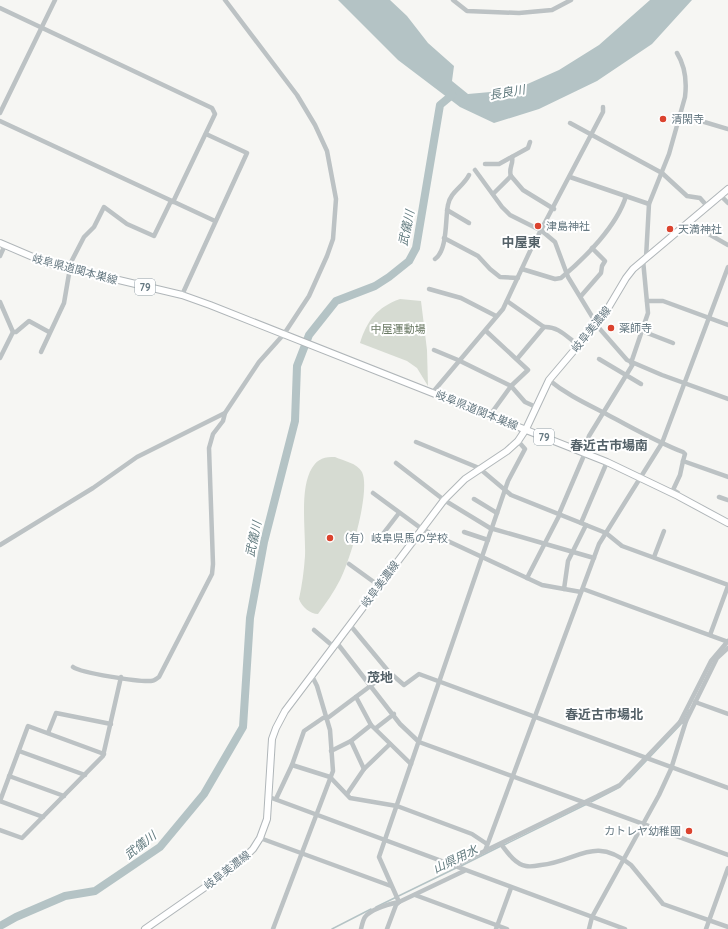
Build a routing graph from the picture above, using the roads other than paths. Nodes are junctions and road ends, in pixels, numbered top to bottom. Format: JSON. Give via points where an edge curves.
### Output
{"nodes":[{"id":1,"x":55,"y":0,"type":"edge"},
{"id":2,"x":225,"y":0,"type":"edge"},
{"id":3,"x":453,"y":0,"type":"edge"},
{"id":4,"x":571,"y":0,"type":"edge"},
{"id":5,"x":0,"y":8,"type":"edge"},
{"id":6,"x":42,"y":28,"type":"junction"},
{"id":7,"x":677,"y":53,"type":"dead end"},
{"id":8,"x":603,"y":107,"type":"dead end"},
{"id":9,"x":0,"y":114,"type":"edge"},
{"id":10,"x":681,"y":115,"type":"junction"},
{"id":11,"x":0,"y":121,"type":"edge"},
{"id":12,"x":570,"y":123,"type":"dead end"},
{"id":13,"x":728,"y":129,"type":"edge"},
{"id":14,"x":206,"y":134,"type":"junction"},
{"id":15,"x":592,"y":134,"type":"junction"},
{"id":16,"x":530,"y":142,"type":"dead end"},
{"id":17,"x":512,"y":157,"type":"junction"},
{"id":18,"x":485,"y":164,"type":"dead end"},
{"id":19,"x":475,"y":170,"type":"dead end"},
{"id":20,"x":662,"y":173,"type":"junction"},
{"id":21,"x":469,"y":175,"type":"dead end"},
{"id":22,"x":511,"y":176,"type":"junction"},
{"id":23,"x":570,"y":177,"type":"junction"},
{"id":24,"x":728,"y":189,"type":"edge"},
{"id":25,"x":493,"y":194,"type":"junction"},
{"id":26,"x":720,"y":195,"type":"junction"},
{"id":27,"x":626,"y":196,"type":"junction"},
{"id":28,"x":172,"y":202,"type":"junction"},
{"id":29,"x":728,"y":203,"type":"edge"},
{"id":30,"x":650,"y":204,"type":"junction"},
{"id":31,"x":707,"y":206,"type":"junction"},
{"id":32,"x":554,"y":209,"type":"junction"},
{"id":33,"x":447,"y":210,"type":"junction"},
{"id":34,"x":215,"y":221,"type":"junction"},
{"id":35,"x":688,"y":222,"type":"junction"},
{"id":36,"x":469,"y":223,"type":"dead end"},
{"id":37,"x":542,"y":231,"type":"junction"},
{"id":38,"x":444,"y":238,"type":"junction"},
{"id":39,"x":3,"y":244,"type":"edge"},
{"id":40,"x":728,"y":246,"type":"edge"},
{"id":41,"x":592,"y":248,"type":"junction"},
{"id":42,"x":0,"y":256,"type":"edge"},
{"id":43,"x":435,"y":259,"type":"dead end"},
{"id":44,"x":645,"y":259,"type":"junction"},
{"id":45,"x":728,"y":267,"type":"edge"},
{"id":46,"x":69,"y":268,"type":"junction"},
{"id":47,"x":522,"y":269,"type":"junction"},
{"id":48,"x":567,"y":272,"type":"junction"},
{"id":49,"x":518,"y":278,"type":"junction"},
{"id":50,"x":428,"y":289,"type":"dead end"},
{"id":51,"x":182,"y":295,"type":"junction"},
{"id":52,"x":581,"y":296,"type":"junction"},
{"id":53,"x":507,"y":301,"type":"junction"},
{"id":54,"x":647,"y":301,"type":"junction"},
{"id":55,"x":0,"y":302,"type":"edge"},
{"id":56,"x":496,"y":316,"type":"junction"},
{"id":57,"x":709,"y":318,"type":"junction"},
{"id":58,"x":597,"y":323,"type":"junction"},
{"id":59,"x":728,"y":325,"type":"edge"},
{"id":60,"x":544,"y":327,"type":"junction"},
{"id":61,"x":486,"y":331,"type":"junction"},
{"id":62,"x":642,"y":331,"type":"junction"},
{"id":63,"x":13,"y":332,"type":"junction"},
{"id":64,"x":50,"y":332,"type":"junction"},
{"id":65,"x":286,"y":335,"type":"junction"},
{"id":66,"x":673,"y":343,"type":"dead end"},
{"id":67,"x":578,"y":345,"type":"junction"},
{"id":68,"x":434,"y":350,"type":"dead end"},
{"id":69,"x":41,"y":352,"type":"dead end"},
{"id":70,"x":0,"y":358,"type":"edge"},
{"id":71,"x":517,"y":359,"type":"junction"},
{"id":72,"x":599,"y":359,"type":"dead end"},
{"id":73,"x":458,"y":360,"type":"junction"},
{"id":74,"x":632,"y":363,"type":"junction"},
{"id":75,"x":626,"y":376,"type":"junction"},
{"id":76,"x":549,"y":380,"type":"junction"},
{"id":77,"x":641,"y":384,"type":"dead end"},
{"id":78,"x":685,"y":384,"type":"junction"},
{"id":79,"x":511,"y":386,"type":"junction"},
{"id":80,"x":432,"y":392,"type":"junction"},
{"id":81,"x":728,"y":399,"type":"edge"},
{"id":82,"x":536,"y":407,"type":"junction"},
{"id":83,"x":225,"y":413,"type":"junction"},
{"id":84,"x":603,"y":413,"type":"junction"},
{"id":85,"x":490,"y":415,"type":"junction"},
{"id":86,"x":526,"y":429,"type":"junction"},
{"id":87,"x":518,"y":441,"type":"junction"},
{"id":88,"x":416,"y":442,"type":"dead end"},
{"id":89,"x":662,"y":444,"type":"junction"},
{"id":90,"x":584,"y":453,"type":"junction"},
{"id":91,"x":683,"y":461,"type":"junction"},
{"id":92,"x":606,"y":462,"type":"junction"},
{"id":93,"x":396,"y":463,"type":"dead end"},
{"id":94,"x":479,"y":468,"type":"junction"},
{"id":95,"x":641,"y":478,"type":"junction"},
{"id":96,"x":728,"y":478,"type":"edge"},
{"id":97,"x":505,"y":491,"type":"junction"},
{"id":98,"x":373,"y":493,"type":"dead end"},
{"id":99,"x":678,"y":496,"type":"junction"},
{"id":100,"x":719,"y":498,"type":"dead end"},
{"id":101,"x":474,"y":499,"type":"dead end"},
{"id":102,"x":444,"y":500,"type":"junction"},
{"id":103,"x":728,"y":500,"type":"edge"},
{"id":104,"x":399,"y":513,"type":"junction"},
{"id":105,"x":497,"y":513,"type":"junction"},
{"id":106,"x":560,"y":514,"type":"junction"},
{"id":107,"x":728,"y":523,"type":"edge"},
{"id":108,"x":584,"y":524,"type":"junction"},
{"id":109,"x":422,"y":529,"type":"junction"},
{"id":110,"x":492,"y":529,"type":"junction"},
{"id":111,"x":664,"y":531,"type":"dead end"},
{"id":112,"x":464,"y":532,"type":"dead end"},
{"id":113,"x":606,"y":533,"type":"junction"},
{"id":114,"x":379,"y":540,"type":"dead end"},
{"id":115,"x":488,"y":540,"type":"junction"},
{"id":116,"x":546,"y":545,"type":"junction"},
{"id":117,"x":0,"y":546,"type":"edge"},
{"id":118,"x":572,"y":553,"type":"junction"},
{"id":119,"x":482,"y":557,"type":"junction"},
{"id":120,"x":654,"y":557,"type":"junction"},
{"id":121,"x":594,"y":558,"type":"junction"},
{"id":122,"x":349,"y":564,"type":"dead end"},
{"id":123,"x":527,"y":578,"type":"junction"},
{"id":124,"x":378,"y":585,"type":"junction"},
{"id":125,"x":728,"y":585,"type":"edge"},
{"id":126,"x":564,"y":589,"type":"junction"},
{"id":127,"x":582,"y":590,"type":"junction"},
{"id":128,"x":350,"y":624,"type":"junction"},
{"id":129,"x":314,"y":630,"type":"dead end"},
{"id":130,"x":710,"y":635,"type":"junction"},
{"id":131,"x":728,"y":641,"type":"edge"},
{"id":132,"x":335,"y":645,"type":"junction"},
{"id":133,"x":728,"y":648,"type":"edge"},
{"id":134,"x":73,"y":667,"type":"dead end"},
{"id":135,"x":389,"y":672,"type":"junction"},
{"id":136,"x":312,"y":676,"type":"junction"},
{"id":137,"x":121,"y":677,"type":"junction"},
{"id":138,"x":439,"y":683,"type":"junction"},
{"id":139,"x":371,"y":686,"type":"junction"},
{"id":140,"x":356,"y":697,"type":"junction"},
{"id":141,"x":695,"y":702,"type":"junction"},
{"id":142,"x":394,"y":714,"type":"junction"},
{"id":143,"x":728,"y":714,"type":"edge"},
{"id":144,"x":535,"y":717,"type":"junction"},
{"id":145,"x":326,"y":718,"type":"junction"},
{"id":146,"x":683,"y":722,"type":"junction"},
{"id":147,"x":111,"y":724,"type":"junction"},
{"id":148,"x":373,"y":726,"type":"junction"},
{"id":149,"x":48,"y":733,"type":"junction"},
{"id":150,"x":351,"y":740,"type":"junction"},
{"id":151,"x":419,"y":742,"type":"junction"},
{"id":152,"x":390,"y":744,"type":"junction"},
{"id":153,"x":19,"y":751,"type":"junction"},
{"id":154,"x":331,"y":751,"type":"junction"},
{"id":155,"x":104,"y":754,"type":"junction"},
{"id":156,"x":646,"y":758,"type":"junction"},
{"id":157,"x":411,"y":764,"type":"junction"},
{"id":158,"x":292,"y":765,"type":"junction"},
{"id":159,"x":671,"y":767,"type":"junction"},
{"id":160,"x":364,"y":769,"type":"junction"},
{"id":161,"x":85,"y":775,"type":"junction"},
{"id":162,"x":9,"y":776,"type":"junction"},
{"id":163,"x":512,"y":776,"type":"junction"},
{"id":164,"x":330,"y":777,"type":"junction"},
{"id":165,"x":728,"y":788,"type":"edge"},
{"id":166,"x":347,"y":794,"type":"junction"},
{"id":167,"x":64,"y":796,"type":"junction"},
{"id":168,"x":269,"y":797,"type":"junction"},
{"id":169,"x":276,"y":799,"type":"junction"},
{"id":170,"x":0,"y":801,"type":"edge"},
{"id":171,"x":584,"y":802,"type":"junction"},
{"id":172,"x":397,"y":806,"type":"junction"},
{"id":173,"x":316,"y":815,"type":"junction"},
{"id":174,"x":43,"y":817,"type":"junction"},
{"id":175,"x":644,"y":824,"type":"junction"},
{"id":176,"x":0,"y":830,"type":"edge"},
{"id":177,"x":260,"y":838,"type":"junction"},
{"id":178,"x":385,"y":840,"type":"junction"},
{"id":179,"x":487,"y":844,"type":"junction"},
{"id":180,"x":502,"y":845,"type":"junction"},
{"id":181,"x":485,"y":851,"type":"junction"},
{"id":182,"x":301,"y":853,"type":"junction"},
{"id":183,"x":728,"y":855,"type":"edge"},
{"id":184,"x":625,"y":860,"type":"junction"},
{"id":185,"x":459,"y":868,"type":"junction"},
{"id":186,"x":728,"y":868,"type":"edge"},
{"id":187,"x":391,"y":886,"type":"junction"},
{"id":188,"x":511,"y":888,"type":"junction"},
{"id":189,"x":415,"y":895,"type":"junction"},
{"id":190,"x":398,"y":901,"type":"junction"},
{"id":191,"x":592,"y":917,"type":"junction"},
{"id":192,"x":709,"y":920,"type":"junction"},
{"id":193,"x":496,"y":927,"type":"edge"},
{"id":194,"x":728,"y":927,"type":"edge"},
{"id":195,"x":145,"y":929,"type":"edge"},
{"id":196,"x":274,"y":929,"type":"edge"},
{"id":197,"x":360,"y":929,"type":"edge"},
{"id":198,"x":387,"y":929,"type":"edge"},
{"id":199,"x":507,"y":929,"type":"edge"},
{"id":200,"x":588,"y":929,"type":"edge"},
{"id":201,"x":625,"y":929,"type":"edge"},
{"id":202,"x":706,"y":929,"type":"edge"}],
"edges":[{"from":1,"to":6,"type":"street"},
{"from":2,"to":65,"type":"street","via":[[297,95],[321,138],[327,151],[336,199],[333,239],[327,256],[309,296]]},
{"from":3,"to":4,"type":"street","via":[[467,11],[519,13],[552,10]]},
{"from":5,"to":6,"type":"street"},
{"from":6,"to":9,"type":"street"},
{"from":6,"to":14,"type":"street","via":[[212,108],[215,114]]},
{"from":7,"to":10,"type":"street","via":[[684,67],[686,88]]},
{"from":8,"to":15,"type":"street"},
{"from":10,"to":13,"type":"street"},
{"from":10,"to":20,"type":"street"},
{"from":11,"to":28,"type":"street"},
{"from":12,"to":15,"type":"street"},
{"from":14,"to":28,"type":"street"},
{"from":14,"to":34,"type":"street","via":[[247,153]]},
{"from":15,"to":20,"type":"street"},
{"from":15,"to":23,"type":"street"},
{"from":16,"to":17,"type":"street","via":[[528,148]]},
{"from":17,"to":18,"type":"street","via":[[499,164]]},
{"from":17,"to":22,"type":"street"},
{"from":19,"to":25,"type":"street"},
{"from":20,"to":30,"type":"street"},
{"from":20,"to":31,"type":"street","via":[[687,196],[700,198]]},
{"from":21,"to":33,"type":"street","via":[[465,183],[449,199]]},
{"from":22,"to":25,"type":"street"},
{"from":22,"to":32,"type":"street","via":[[522,190]]},
{"from":23,"to":27,"type":"street"},
{"from":23,"to":32,"type":"street"},
{"from":24,"to":26,"type":"main road","name":"岐阜美濃線"},
{"from":25,"to":37,"type":"street","via":[[510,215]]},
{"from":26,"to":29,"type":"street"},
{"from":26,"to":31,"type":"main road","name":"岐阜美濃線"},
{"from":27,"to":30,"type":"street"},
{"from":27,"to":41,"type":"street","via":[[616,219]]},
{"from":28,"to":34,"type":"street"},
{"from":28,"to":46,"type":"street","via":[[154,236],[127,224],[104,207],[94,227],[84,237]]},
{"from":30,"to":44,"type":"street"},
{"from":31,"to":35,"type":"main road","name":"岐阜美濃線"},
{"from":32,"to":37,"type":"street"},
{"from":33,"to":36,"type":"street"},
{"from":33,"to":38,"type":"street"},
{"from":34,"to":51,"type":"street"},
{"from":35,"to":40,"type":"street"},
{"from":35,"to":44,"type":"main road","name":"岐阜美濃線"},
{"from":37,"to":47,"type":"street"},
{"from":37,"to":48,"type":"street","via":[[555,242]]},
{"from":38,"to":43,"type":"street","via":[[442,250]]},
{"from":38,"to":49,"type":"street","via":[[478,256],[500,277]]},
{"from":39,"to":42,"type":"street"},
{"from":39,"to":46,"type":"main road","name":"岐阜県道関本巣線","number":"79","via":[[35,259]]},
{"from":41,"to":48,"type":"street"},
{"from":41,"to":52,"type":"street","via":[[606,261],[601,273]]},
{"from":44,"to":54,"type":"street"},
{"from":44,"to":58,"type":"main road","name":"岐阜美濃線","via":[[626,278]]},
{"from":45,"to":57,"type":"street"},
{"from":46,"to":51,"type":"main road","name":"岐阜県道関本巣線","number":"79"},
{"from":46,"to":64,"type":"street","via":[[64,302]]},
{"from":47,"to":48,"type":"street","via":[[555,279]]},
{"from":47,"to":49,"type":"street"},
{"from":48,"to":52,"type":"street"},
{"from":49,"to":53,"type":"street"},
{"from":50,"to":56,"type":"street","via":[[461,298]]},
{"from":51,"to":65,"type":"main road","name":"岐阜県道関本巣線","number":"79"},
{"from":52,"to":58,"type":"street"},
{"from":53,"to":56,"type":"street"},
{"from":53,"to":60,"type":"street"},
{"from":54,"to":57,"type":"street","via":[[663,301]]},
{"from":54,"to":62,"type":"street","via":[[648,313]]},
{"from":55,"to":63,"type":"street"},
{"from":56,"to":61,"type":"street"},
{"from":57,"to":59,"type":"street"},
{"from":57,"to":78,"type":"street"},
{"from":58,"to":67,"type":"main road","name":"岐阜美濃線"},
{"from":58,"to":74,"type":"street","via":[[618,352]]},
{"from":60,"to":67,"type":"street","via":[[552,326]]},
{"from":60,"to":71,"type":"street"},
{"from":61,"to":71,"type":"street"},
{"from":61,"to":73,"type":"street"},
{"from":62,"to":66,"type":"street"},
{"from":62,"to":74,"type":"street"},
{"from":63,"to":64,"type":"street","via":[[29,321]]},
{"from":63,"to":70,"type":"street"},
{"from":64,"to":69,"type":"street"},
{"from":65,"to":80,"type":"main road","name":"岐阜県道関本巣線","number":"79"},
{"from":65,"to":83,"type":"street","via":[[259,362]]},
{"from":67,"to":76,"type":"main road","name":"岐阜美濃線"},
{"from":68,"to":73,"type":"street"},
{"from":71,"to":79,"type":"street","via":[[528,370]]},
{"from":72,"to":75,"type":"street"},
{"from":73,"to":79,"type":"street"},
{"from":73,"to":80,"type":"street"},
{"from":74,"to":75,"type":"street"},
{"from":74,"to":78,"type":"street"},
{"from":75,"to":77,"type":"street"},
{"from":75,"to":84,"type":"street"},
{"from":76,"to":82,"type":"main road","name":"岐阜美濃線"},
{"from":76,"to":84,"type":"street"},
{"from":78,"to":81,"type":"street"},
{"from":78,"to":89,"type":"street"},
{"from":79,"to":82,"type":"street","via":[[525,402]]},
{"from":79,"to":85,"type":"street"},
{"from":80,"to":85,"type":"main road","name":"岐阜県道関本巣線","number":"79"},
{"from":82,"to":86,"type":"main road","name":"岐阜美濃線"},
{"from":83,"to":117,"type":"street","via":[[137,457],[93,488]]},
{"from":83,"to":137,"type":"street","via":[[223,421],[213,434],[209,448],[213,564],[210,579],[156,680]]},
{"from":84,"to":89,"type":"street"},
{"from":84,"to":90,"type":"street"},
{"from":85,"to":86,"type":"main road","name":"岐阜県道関本巣線","number":"79"},
{"from":86,"to":87,"type":"main road","name":"岐阜美濃線"},
{"from":86,"to":90,"type":"main road","name":"岐阜県道関本巣線","number":"79"},
{"from":87,"to":94,"type":"main road","name":"岐阜美濃線","via":[[508,451]]},
{"from":87,"to":97,"type":"street","via":[[525,449]]},
{"from":88,"to":94,"type":"street"},
{"from":89,"to":91,"type":"street","via":[[684,452]]},
{"from":89,"to":95,"type":"street"},
{"from":90,"to":92,"type":"main road","name":"岐阜県道関本巣線","number":"79"},
{"from":90,"to":106,"type":"street"},
{"from":91,"to":96,"type":"street"},
{"from":91,"to":99,"type":"street","via":[[673,490]]},
{"from":92,"to":95,"type":"main road","name":"岐阜県道関本巣線","number":"79"},
{"from":92,"to":108,"type":"street"},
{"from":93,"to":102,"type":"street"},
{"from":94,"to":97,"type":"street"},
{"from":94,"to":102,"type":"main road","name":"岐阜美濃線"},
{"from":95,"to":99,"type":"main road","name":"岐阜県道関本巣線","number":"79"},
{"from":95,"to":113,"type":"street"},
{"from":97,"to":105,"type":"street"},
{"from":97,"to":106,"type":"street"},
{"from":98,"to":104,"type":"street"},
{"from":99,"to":107,"type":"main road","name":"岐阜県道関本巣線","number":"79"},
{"from":100,"to":103,"type":"street"},
{"from":101,"to":105,"type":"street"},
{"from":102,"to":109,"type":"main road","name":"岐阜美濃線"},
{"from":102,"to":110,"type":"street"},
{"from":104,"to":109,"type":"street"},
{"from":104,"to":114,"type":"street"},
{"from":105,"to":110,"type":"street"},
{"from":106,"to":108,"type":"street"},
{"from":106,"to":116,"type":"street"},
{"from":108,"to":113,"type":"street"},
{"from":108,"to":118,"type":"street"},
{"from":109,"to":119,"type":"street"},
{"from":109,"to":124,"type":"main road","name":"岐阜美濃線"},
{"from":110,"to":115,"type":"street"},
{"from":110,"to":116,"type":"street"},
{"from":111,"to":120,"type":"street"},
{"from":112,"to":115,"type":"street"},
{"from":113,"to":120,"type":"street","via":[[622,546]]},
{"from":113,"to":121,"type":"street"},
{"from":115,"to":119,"type":"street"},
{"from":116,"to":118,"type":"street"},
{"from":116,"to":123,"type":"street"},
{"from":118,"to":121,"type":"street"},
{"from":118,"to":126,"type":"street","via":[[568,560]]},
{"from":119,"to":123,"type":"street"},
{"from":119,"to":138,"type":"street"},
{"from":120,"to":125,"type":"street"},
{"from":121,"to":127,"type":"street"},
{"from":122,"to":124,"type":"street"},
{"from":123,"to":126,"type":"street","via":[[542,585]]},
{"from":124,"to":128,"type":"main road","name":"岐阜美濃線"},
{"from":125,"to":130,"type":"street"},
{"from":126,"to":127,"type":"street"},
{"from":127,"to":130,"type":"street"},
{"from":127,"to":144,"type":"street"},
{"from":128,"to":132,"type":"main road","name":"岐阜美濃線"},
{"from":128,"to":135,"type":"street"},
{"from":129,"to":132,"type":"street"},
{"from":130,"to":131,"type":"street"},
{"from":131,"to":146,"type":"street","via":[[711,662]]},
{"from":132,"to":136,"type":"main road","name":"岐阜美濃線"},
{"from":132,"to":139,"type":"street"},
{"from":133,"to":141,"type":"street","via":[[718,658]]},
{"from":134,"to":137,"type":"street"},
{"from":135,"to":138,"type":"street","via":[[404,685],[419,674]]},
{"from":135,"to":139,"type":"street"},
{"from":136,"to":145,"type":"street"},
{"from":136,"to":168,"type":"main road","name":"岐阜美濃線","via":[[285,711],[276,728],[270,752]]},
{"from":137,"to":147,"type":"street"},
{"from":138,"to":144,"type":"street"},
{"from":138,"to":151,"type":"street"},
{"from":139,"to":140,"type":"street"},
{"from":139,"to":142,"type":"street"},
{"from":140,"to":145,"type":"street"},
{"from":140,"to":148,"type":"street"},
{"from":141,"to":143,"type":"street"},
{"from":141,"to":146,"type":"street"},
{"from":142,"to":148,"type":"street"},
{"from":142,"to":151,"type":"street","via":[[400,724]]},
{"from":144,"to":156,"type":"street"},
{"from":144,"to":163,"type":"street"},
{"from":145,"to":154,"type":"street","via":[[330,730]]},
{"from":145,"to":158,"type":"street","via":[[304,731]]},
{"from":146,"to":156,"type":"street"},
{"from":146,"to":159,"type":"street"},
{"from":147,"to":149,"type":"street","via":[[56,713]]},
{"from":147,"to":155,"type":"street"},
{"from":148,"to":150,"type":"street"},
{"from":148,"to":152,"type":"street"},
{"from":149,"to":153,"type":"street","via":[[28,726]]},
{"from":149,"to":155,"type":"street"},
{"from":150,"to":154,"type":"street"},
{"from":150,"to":160,"type":"street"},
{"from":151,"to":157,"type":"street"},
{"from":151,"to":163,"type":"street"},
{"from":152,"to":157,"type":"street"},
{"from":152,"to":160,"type":"street"},
{"from":153,"to":161,"type":"street"},
{"from":153,"to":162,"type":"street"},
{"from":154,"to":164,"type":"street","via":[[333,771]]},
{"from":155,"to":161,"type":"street"},
{"from":156,"to":159,"type":"street"},
{"from":156,"to":171,"type":"street","via":[[620,785]]},
{"from":157,"to":172,"type":"street"},
{"from":158,"to":164,"type":"street"},
{"from":158,"to":169,"type":"street"},
{"from":159,"to":165,"type":"street"},
{"from":159,"to":175,"type":"street"},
{"from":160,"to":166,"type":"street"},
{"from":161,"to":167,"type":"street"},
{"from":162,"to":167,"type":"street"},
{"from":162,"to":170,"type":"street"},
{"from":163,"to":171,"type":"street"},
{"from":163,"to":179,"type":"street"},
{"from":164,"to":166,"type":"street"},
{"from":164,"to":173,"type":"street"},
{"from":166,"to":172,"type":"street","via":[[350,798]]},
{"from":167,"to":174,"type":"street"},
{"from":168,"to":169,"type":"street"},
{"from":168,"to":177,"type":"main road","name":"岐阜美濃線","via":[[267,819]]},
{"from":169,"to":173,"type":"street"},
{"from":170,"to":174,"type":"street"},
{"from":171,"to":175,"type":"street"},
{"from":171,"to":180,"type":"street"},
{"from":172,"to":178,"type":"street"},
{"from":172,"to":179,"type":"street","via":[[472,834]]},
{"from":173,"to":178,"type":"street"},
{"from":173,"to":182,"type":"street"},
{"from":174,"to":176,"type":"street","via":[[22,838]]},
{"from":175,"to":183,"type":"street"},
{"from":175,"to":184,"type":"street"},
{"from":177,"to":182,"type":"street"},
{"from":177,"to":195,"type":"main road","name":"岐阜美濃線","via":[[246,858]]},
{"from":178,"to":185,"type":"street"},
{"from":178,"to":187,"type":"street","via":[[379,857]]},
{"from":179,"to":181,"type":"street"},
{"from":180,"to":181,"type":"street"},
{"from":180,"to":184,"type":"street","via":[[514,859],[526,866],[547,864],[597,850]]},
{"from":181,"to":185,"type":"street"},
{"from":182,"to":187,"type":"street"},
{"from":182,"to":196,"type":"street"},
{"from":184,"to":191,"type":"street"},
{"from":184,"to":192,"type":"street","via":[[639,873],[663,904]]},
{"from":185,"to":188,"type":"street"},
{"from":185,"to":189,"type":"street"},
{"from":186,"to":192,"type":"street"},
{"from":187,"to":190,"type":"street"},
{"from":188,"to":191,"type":"street"},
{"from":188,"to":193,"type":"street"},
{"from":189,"to":190,"type":"street"},
{"from":189,"to":193,"type":"street"},
{"from":190,"to":197,"type":"street","via":[[368,914]]},
{"from":190,"to":198,"type":"street"},
{"from":191,"to":200,"type":"street"},
{"from":191,"to":201,"type":"street"},
{"from":192,"to":194,"type":"street"},
{"from":192,"to":202,"type":"street"},
{"from":193,"to":199,"type":"street"}]}
